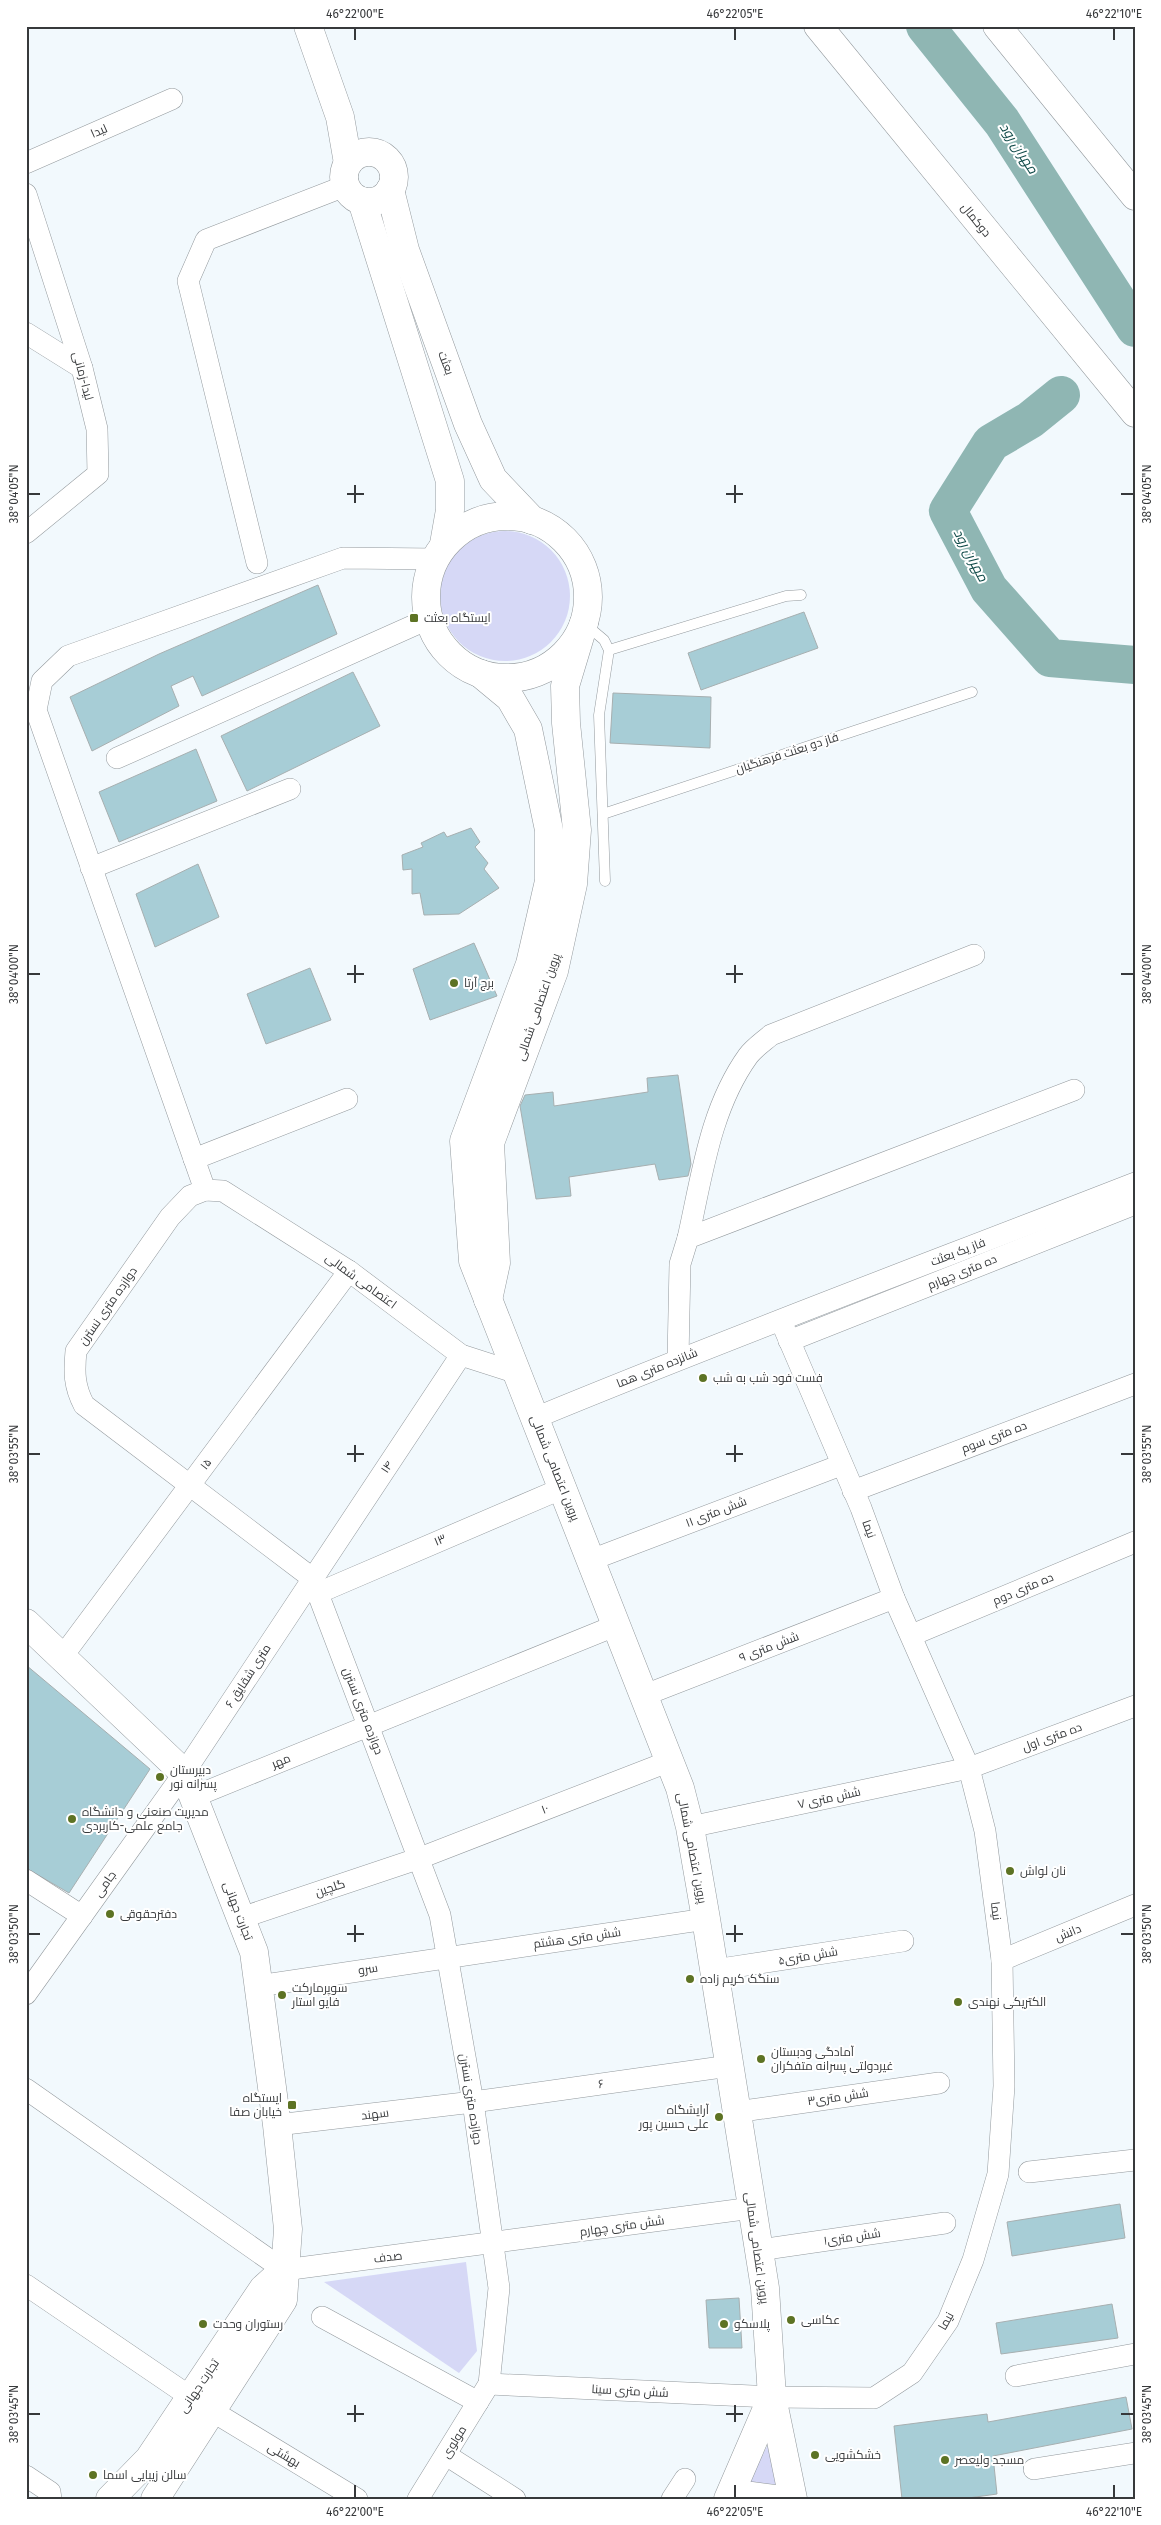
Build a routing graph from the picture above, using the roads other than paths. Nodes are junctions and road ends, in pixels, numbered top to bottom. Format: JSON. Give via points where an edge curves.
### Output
{"nodes":[{"id":1,"x":308,"y":26,"type":"edge"},
{"id":2,"x":818,"y":26,"type":"edge"},
{"id":3,"x":997,"y":26,"type":"edge"},
{"id":4,"x":172,"y":100,"type":"dead end"},
{"id":5,"x":340,"y":117,"type":"junction"},
{"id":6,"x":378,"y":154,"type":"junction"},
{"id":7,"x":1108,"y":163,"type":"junction"},
{"id":8,"x":26,"y":164,"type":"edge"},
{"id":9,"x":1135,"y":172,"type":"edge"},
{"id":10,"x":352,"y":184,"type":"junction"},
{"id":11,"x":390,"y":190,"type":"junction"},
{"id":12,"x":26,"y":194,"type":"edge"},
{"id":13,"x":1135,"y":196,"type":"edge"},
{"id":14,"x":26,"y":333,"type":"edge"},
{"id":15,"x":82,"y":368,"type":"junction"},
{"id":16,"x":1135,"y":413,"type":"edge"},
{"id":17,"x":532,"y":520,"type":"junction"},
{"id":18,"x":26,"y":533,"type":"edge"},
{"id":19,"x":440,"y":551,"type":"junction"},
{"id":20,"x":257,"y":563,"type":"dead end"},
{"id":21,"x":801,"y":595,"type":"dead end"},
{"id":22,"x":428,"y":619,"type":"junction"},
{"id":23,"x":584,"y":623,"type":"junction"},
{"id":24,"x":609,"y":650,"type":"junction"},
{"id":25,"x":481,"y":674,"type":"junction"},
{"id":26,"x":972,"y":692,"type":"dead end"},
{"id":27,"x":117,"y":758,"type":"dead end"},
{"id":28,"x":290,"y":789,"type":"dead end"},
{"id":29,"x":603,"y":814,"type":"junction"},
{"id":30,"x":92,"y":868,"type":"junction"},
{"id":31,"x":605,"y":881,"type":"dead end"},
{"id":32,"x":974,"y":955,"type":"dead end"},
{"id":33,"x":1074,"y":1090,"type":"dead end"},
{"id":34,"x":348,"y":1099,"type":"dead end"},
{"id":35,"x":194,"y":1159,"type":"junction"},
{"id":36,"x":1135,"y":1183,"type":"edge"},
{"id":37,"x":205,"y":1190,"type":"junction"},
{"id":38,"x":1135,"y":1204,"type":"edge"},
{"id":39,"x":688,"y":1238,"type":"junction"},
{"id":40,"x":349,"y":1271,"type":"junction"},
{"id":41,"x":488,"y":1300,"type":"junction"},
{"id":42,"x":781,"y":1321,"type":"junction"},
{"id":43,"x":789,"y":1341,"type":"junction"},
{"id":44,"x":461,"y":1355,"type":"junction"},
{"id":45,"x":678,"y":1359,"type":"junction"},
{"id":46,"x":517,"y":1374,"type":"junction"},
{"id":47,"x":1135,"y":1384,"type":"edge"},
{"id":48,"x":535,"y":1418,"type":"junction"},
{"id":49,"x":841,"y":1465,"type":"junction"},
{"id":50,"x":190,"y":1485,"type":"junction"},
{"id":51,"x":563,"y":1488,"type":"junction"},
{"id":52,"x":853,"y":1491,"type":"junction"},
{"id":53,"x":1135,"y":1542,"type":"edge"},
{"id":54,"x":591,"y":1560,"type":"junction"},
{"id":55,"x":315,"y":1585,"type":"junction"},
{"id":56,"x":894,"y":1598,"type":"junction"},
{"id":57,"x":26,"y":1623,"type":"edge"},
{"id":58,"x":617,"y":1625,"type":"junction"},
{"id":59,"x":912,"y":1635,"type":"junction"},
{"id":60,"x":62,"y":1658,"type":"junction"},
{"id":61,"x":645,"y":1696,"type":"junction"},
{"id":62,"x":1135,"y":1706,"type":"edge"},
{"id":63,"x":368,"y":1726,"type":"junction"},
{"id":64,"x":670,"y":1761,"type":"junction"},
{"id":65,"x":969,"y":1768,"type":"junction"},
{"id":66,"x":188,"y":1785,"type":"junction"},
{"id":67,"x":690,"y":1828,"type":"junction"},
{"id":68,"x":420,"y":1858,"type":"junction"},
{"id":69,"x":26,"y":1880,"type":"edge"},
{"id":70,"x":1135,"y":1905,"type":"edge"},
{"id":71,"x":82,"y":1916,"type":"junction"},
{"id":72,"x":241,"y":1918,"type":"junction"},
{"id":73,"x":706,"y":1919,"type":"junction"},
{"id":74,"x":902,"y":1941,"type":"dead end"},
{"id":75,"x":449,"y":1957,"type":"junction"},
{"id":76,"x":1002,"y":1960,"type":"junction"},
{"id":77,"x":714,"y":1970,"type":"junction"},
{"id":78,"x":258,"y":1986,"type":"junction"},
{"id":79,"x":26,"y":1994,"type":"edge"},
{"id":80,"x":729,"y":2066,"type":"junction"},
{"id":81,"x":939,"y":2083,"type":"dead end"},
{"id":82,"x":26,"y":2089,"type":"edge"},
{"id":83,"x":473,"y":2102,"type":"junction"},
{"id":84,"x":736,"y":2112,"type":"junction"},
{"id":85,"x":277,"y":2125,"type":"junction"},
{"id":86,"x":1135,"y":2160,"type":"edge"},
{"id":87,"x":1029,"y":2172,"type":"dead end"},
{"id":88,"x":752,"y":2208,"type":"junction"},
{"id":89,"x":945,"y":2224,"type":"dead end"},
{"id":90,"x":492,"y":2244,"type":"junction"},
{"id":91,"x":759,"y":2250,"type":"junction"},
{"id":92,"x":284,"y":2270,"type":"junction"},
{"id":93,"x":26,"y":2285,"type":"edge"},
{"id":94,"x":322,"y":2317,"type":"dead end"},
{"id":95,"x":1135,"y":2354,"type":"edge"},
{"id":96,"x":1016,"y":2376,"type":"dead end"},
{"id":97,"x":489,"y":2384,"type":"junction"},
{"id":98,"x":772,"y":2397,"type":"junction"},
{"id":99,"x":478,"y":2402,"type":"junction"},
{"id":100,"x":202,"y":2404,"type":"junction"},
{"id":101,"x":1135,"y":2453,"type":"edge"},
{"id":102,"x":446,"y":2455,"type":"junction"},
{"id":103,"x":1034,"y":2470,"type":"dead end"},
{"id":104,"x":26,"y":2476,"type":"edge"},
{"id":105,"x":685,"y":2479,"type":"dead end"},
{"id":106,"x":51,"y":2499,"type":"edge"},
{"id":107,"x":110,"y":2499,"type":"edge"},
{"id":108,"x":155,"y":2499,"type":"edge"},
{"id":109,"x":357,"y":2499,"type":"edge"},
{"id":110,"x":418,"y":2499,"type":"edge"},
{"id":111,"x":515,"y":2499,"type":"edge"},
{"id":112,"x":672,"y":2499,"type":"edge"},
{"id":113,"x":728,"y":2499,"type":"edge"},
{"id":114,"x":742,"y":2499,"type":"edge"},
{"id":115,"x":774,"y":2499,"type":"edge"},
{"id":116,"x":793,"y":2499,"type":"edge"}],
"edges":[{"from":1,"to":5,"type":"main road"},
{"from":2,"to":16,"type":"main road","name":"دوکمال"},
{"from":3,"to":7,"type":"main road"},
{"from":4,"to":8,"type":"street","name":"لیدا"},
{"from":5,"to":6,"type":"main road"},
{"from":5,"to":10,"type":"main road"},
{"from":6,"to":10,"type":"main road","via":[[361,154]]},
{"from":6,"to":11,"type":"main road","via":[[390,166],[393,182]]},
{"from":7,"to":9,"type":"street"},
{"from":7,"to":13,"type":"main road"},
{"from":10,"to":11,"type":"main road","via":[[378,200]]},
{"from":10,"to":19,"type":"main road","via":[[450,481],[450,510]]},
{"from":10,"to":20,"type":"street","via":[[206,240],[188,281]]},
{"from":11,"to":17,"type":"main road","name":"بعثت","via":[[405,250],[468,424],[493,479]]},
{"from":12,"to":15,"type":"street","name":"لیدا-زمانی"},
{"from":14,"to":15,"type":"street"},
{"from":15,"to":18,"type":"street","name":"لیدا-زمانی","via":[[97,429],[98,474]]},
{"from":17,"to":19,"type":"main road","via":[[509,516],[485,519],[462,528]]},
{"from":17,"to":23,"type":"main road","via":[[555,531],[573,550],[585,573],[588,598]]},
{"from":19,"to":22,"type":"main road","via":[[431,567],[425,592]]},
{"from":19,"to":30,"type":"street","via":[[343,558],[68,656],[42,681],[36,710]]},
{"from":21,"to":24,"type":"lane","via":[[786,596]]},
{"from":22,"to":25,"type":"main road","via":[[439,643],[457,662]]},
{"from":22,"to":27,"type":"street"},
{"from":23,"to":24,"type":"lane","via":[[604,640]]},
{"from":23,"to":25,"type":"main road","via":[[572,646],[554,663],[531,675],[506,678]]},
{"from":23,"to":41,"type":"main road","name":"پروین اعتصامی شمالی","via":[[566,686],[566,723],[577,830],[573,884],[554,970],[490,1143],[496,1263]]},
{"from":24,"to":29,"type":"lane","via":[[599,715]]},
{"from":25,"to":41,"type":"main road","name":"پروین اعتصامی شمالی","via":[[510,698],[528,729],[549,830],[549,881],[530,964],[464,1141],[473,1261]]},
{"from":26,"to":29,"type":"lane","name":"فاز دو بعثت فرهنگیان"},
{"from":28,"to":30,"type":"street"},
{"from":29,"to":31,"type":"lane"},
{"from":30,"to":35,"type":"street"},
{"from":32,"to":39,"type":"street","via":[[771,1035],[749,1054],[732,1082],[714,1124]]},
{"from":33,"to":39,"type":"street"},
{"from":34,"to":35,"type":"street"},
{"from":35,"to":37,"type":"street"},
{"from":36,"to":42,"type":"street","name":"فاز یک بعثت"},
{"from":37,"to":40,"type":"street","name":"اعتصامی شمالی","via":[[223,1191],[244,1202]]},
{"from":37,"to":50,"type":"street","name":"دوازده متری نسترن","via":[[190,1196],[170,1217],[76,1351],[74,1373],[76,1390],[84,1404]]},
{"from":38,"to":43,"type":"street","name":"ده متری چهارم"},
{"from":39,"to":45,"type":"street","via":[[680,1264]]},
{"from":40,"to":44,"type":"street","name":"اعتصامی شمالی"},
{"from":40,"to":50,"type":"street","name":"۱۵"},
{"from":41,"to":46,"type":"main road","name":"پروین اعتصامی شمالی"},
{"from":42,"to":43,"type":"street","name":"نیما"},
{"from":42,"to":45,"type":"street","name":"شانزده متری هما"},
{"from":43,"to":49,"type":"street","name":"نیما"},
{"from":44,"to":46,"type":"street","name":"اعتصامی شمالی"},
{"from":44,"to":55,"type":"street","name":"۱۴"},
{"from":45,"to":48,"type":"street","name":"شانزده متری هما"},
{"from":46,"to":48,"type":"main road","name":"پروین اعتصامی شمالی"},
{"from":47,"to":52,"type":"street","name":"ده متری سوم"},
{"from":48,"to":51,"type":"main road","name":"پروین اعتصامی شمالی"},
{"from":49,"to":52,"type":"street","name":"نیما"},
{"from":49,"to":54,"type":"street","name":"۱۱ شش متری"},
{"from":50,"to":55,"type":"street","name":"دوازده متری نسترن"},
{"from":50,"to":60,"type":"street","name":"۱۵"},
{"from":51,"to":54,"type":"main road","name":"پروین اعتصامی شمالی"},
{"from":51,"to":55,"type":"street","name":"۱۳"},
{"from":52,"to":56,"type":"street","name":"نیما"},
{"from":53,"to":59,"type":"street","name":"ده متری دوم"},
{"from":54,"to":58,"type":"main road","name":"پروین اعتصامی شمالی"},
{"from":55,"to":63,"type":"street","name":"دوازده متری نسترن"},
{"from":55,"to":66,"type":"street","name":"۶ متری شقایق"},
{"from":56,"to":59,"type":"street","name":"نیما"},
{"from":56,"to":61,"type":"street","name":"۹ شش متری"},
{"from":57,"to":60,"type":"main road","name":"تجارت جهانی"},
{"from":58,"to":61,"type":"main road","name":"پروین اعتصامی شمالی"},
{"from":58,"to":63,"type":"street","name":"مهر"},
{"from":59,"to":65,"type":"street","name":"نیما"},
{"from":60,"to":66,"type":"main road","name":"تجارت جهانی"},
{"from":61,"to":64,"type":"main road","name":"پروین اعتصامی شمالی"},
{"from":62,"to":65,"type":"street","name":"ده متری اول"},
{"from":63,"to":66,"type":"street","name":"مهر"},
{"from":63,"to":68,"type":"street","name":"دوازده متری نسترن"},
{"from":64,"to":67,"type":"main road","name":"پروین اعتصامی شمالی"},
{"from":64,"to":68,"type":"street","name":"۱۰"},
{"from":65,"to":67,"type":"street","name":"۷ شش متری"},
{"from":65,"to":76,"type":"street","name":"نیما","via":[[985,1831]]},
{"from":66,"to":71,"type":"street","name":"جامی"},
{"from":66,"to":72,"type":"main road","name":"تجارت جهانی"},
{"from":67,"to":73,"type":"main road","name":"پروین اعتصامی شمالی"},
{"from":68,"to":72,"type":"street","name":"گلچین"},
{"from":68,"to":75,"type":"street","name":"دوازده متری نسترن","via":[[440,1915]]},
{"from":69,"to":71,"type":"street"},
{"from":70,"to":76,"type":"street","name":"دانش"},
{"from":71,"to":79,"type":"street","name":"جامی"},
{"from":72,"to":78,"type":"main road","name":"تجارت جهانی","via":[[254,1952]]},
{"from":73,"to":75,"type":"street","name":"شش متری هشتم"},
{"from":73,"to":77,"type":"main road","name":"پروین اعتصامی شمالی"},
{"from":74,"to":77,"type":"street","name":"۵شش متری"},
{"from":75,"to":78,"type":"street","name":"سرو"},
{"from":75,"to":83,"type":"street","name":"دوازده متری نسترن"},
{"from":76,"to":98,"type":"street","name":"نیما","via":[[1004,2086],[998,2174],[973,2260],[948,2321],[912,2373],[874,2398]]},
{"from":77,"to":80,"type":"main road","name":"پروین اعتصامی شمالی"},
{"from":78,"to":85,"type":"main road","name":"تجارت جهانی"},
{"from":80,"to":83,"type":"street","name":"۶"},
{"from":80,"to":84,"type":"main road","name":"پروین اعتصامی شمالی"},
{"from":81,"to":84,"type":"street","name":"شش متری۳"},
{"from":82,"to":92,"type":"street"},
{"from":83,"to":85,"type":"street","name":"سهند"},
{"from":83,"to":90,"type":"street","name":"دوازده متری نسترن"},
{"from":84,"to":88,"type":"main road","name":"پروین اعتصامی شمالی"},
{"from":85,"to":92,"type":"main road","name":"تجارت جهانی","via":[[288,2229]]},
{"from":86,"to":87,"type":"street"},
{"from":88,"to":90,"type":"street","name":"شش متری چهارم"},
{"from":88,"to":91,"type":"main road","name":"پروین اعتصامی شمالی"},
{"from":89,"to":91,"type":"street","name":"شش متری۱"},
{"from":90,"to":92,"type":"street","name":"صدف"},
{"from":90,"to":97,"type":"street","name":"دوازده متری نسترن","via":[[499,2288]]},
{"from":91,"to":98,"type":"main road","name":"پروین اعتصامی شمالی","via":[[765,2288]]},
{"from":92,"to":100,"type":"main road","name":"تجارت جهانی","via":[[263,2290]]},
{"from":93,"to":100,"type":"street","name":"بهشتی"},
{"from":94,"to":99,"type":"street"},
{"from":95,"to":96,"type":"street"},
{"from":97,"to":98,"type":"street","name":"شش متری سینا"},
{"from":97,"to":99,"type":"street","name":"مولوی"},
{"from":98,"to":113,"type":"main road","name":"پروین اعتصامی شمالی"},
{"from":98,"to":116,"type":"main road","name":"پروین اعتصامی شمالی"},
{"from":99,"to":102,"type":"street","name":"مولوی"},
{"from":100,"to":107,"type":"main road","name":"تجارت جهانی"},
{"from":100,"to":108,"type":"main road","name":"تجارت جهانی"},
{"from":100,"to":109,"type":"street","name":"بهشتی"},
{"from":101,"to":103,"type":"street"},
{"from":102,"to":110,"type":"street","name":"مولوی"},
{"from":102,"to":111,"type":"street"},
{"from":104,"to":106,"type":"street","via":[[50,2492]]},
{"from":105,"to":112,"type":"street"},
{"from":114,"to":115,"type":"main road","via":[[764,2496]]}]}
